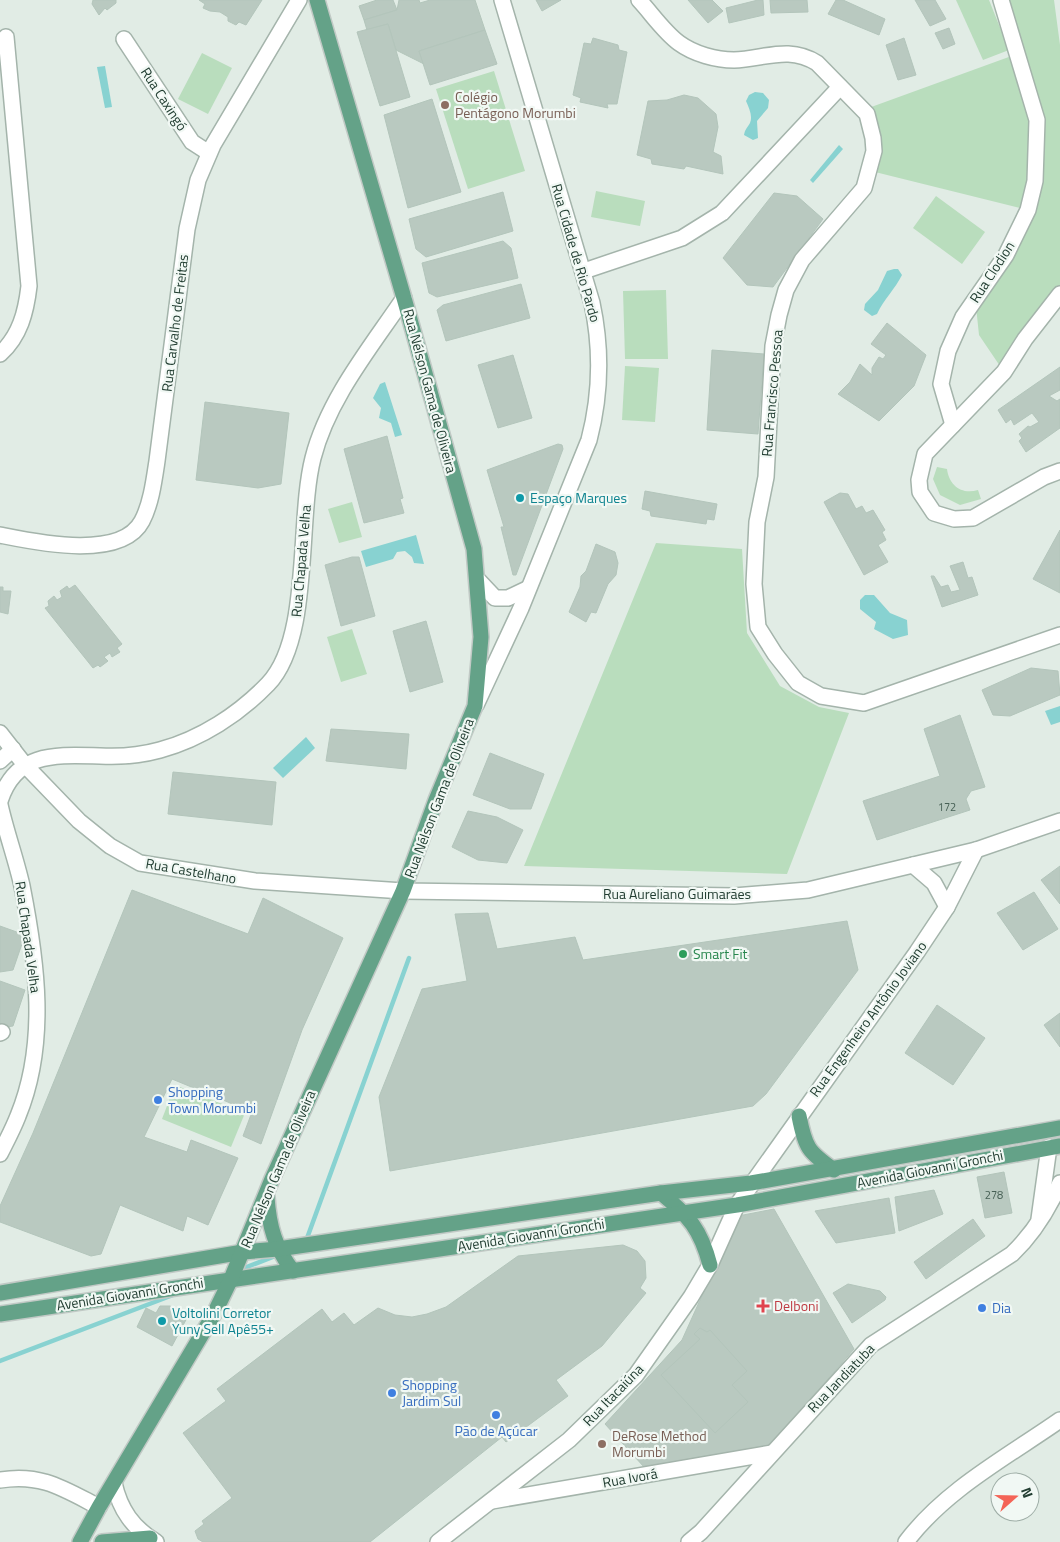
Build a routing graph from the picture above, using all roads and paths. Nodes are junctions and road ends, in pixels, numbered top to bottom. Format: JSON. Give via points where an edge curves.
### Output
{"nodes":[{"id":1,"x":299,"y":0,"type":"edge"},
{"id":2,"x":317,"y":0,"type":"edge"},
{"id":3,"x":502,"y":0,"type":"edge"},
{"id":4,"x":640,"y":0,"type":"edge"},
{"id":5,"x":1001,"y":0,"type":"edge"},
{"id":6,"x":6,"y":37,"type":"dead end"},
{"id":7,"x":124,"y":38,"type":"dead end"},
{"id":8,"x":840,"y":87,"type":"junction"},
{"id":9,"x":209,"y":154,"type":"junction"},
{"id":10,"x":584,"y":271,"type":"junction"},
{"id":11,"x":1060,"y":294,"type":"edge"},
{"id":12,"x":404,"y":298,"type":"junction"},
{"id":13,"x":0,"y":354,"type":"edge"},
{"id":14,"x":953,"y":425,"type":"junction"},
{"id":15,"x":1060,"y":471,"type":"edge"},
{"id":16,"x":0,"y":535,"type":"edge"},
{"id":17,"x":478,"y":580,"type":"junction"},
{"id":18,"x":527,"y":589,"type":"junction"},
{"id":19,"x":1060,"y":635,"type":"edge"},
{"id":20,"x":475,"y":706,"type":"junction"},
{"id":21,"x":0,"y":733,"type":"edge"},
{"id":22,"x":13,"y":749,"type":"junction"},
{"id":23,"x":0,"y":761,"type":"edge"},
{"id":24,"x":25,"y":765,"type":"junction"},
{"id":25,"x":0,"y":800,"type":"edge"},
{"id":26,"x":0,"y":805,"type":"edge"},
{"id":27,"x":1060,"y":821,"type":"edge"},
{"id":28,"x":976,"y":850,"type":"junction"},
{"id":29,"x":913,"y":865,"type":"junction"},
{"id":30,"x":404,"y":890,"type":"junction"},
{"id":31,"x":947,"y":907,"type":"junction"},
{"id":32,"x":799,"y":1116,"type":"junction"},
{"id":33,"x":1060,"y":1129,"type":"edge"},
{"id":34,"x":1055,"y":1146,"type":"edge"},
{"id":35,"x":0,"y":1154,"type":"edge"},
{"id":36,"x":834,"y":1170,"type":"junction"},
{"id":37,"x":751,"y":1183,"type":"junction"},
{"id":38,"x":1060,"y":1183,"type":"edge"},
{"id":39,"x":266,"y":1192,"type":"junction"},
{"id":40,"x":661,"y":1193,"type":"junction"},
{"id":41,"x":737,"y":1205,"type":"junction"},
{"id":42,"x":684,"y":1212,"type":"junction"},
{"id":43,"x":1038,"y":1222,"type":"junction"},
{"id":44,"x":278,"y":1249,"type":"junction"},
{"id":45,"x":243,"y":1252,"type":"junction"},
{"id":46,"x":710,"y":1265,"type":"junction"},
{"id":47,"x":293,"y":1271,"type":"junction"},
{"id":48,"x":231,"y":1279,"type":"junction"},
{"id":49,"x":0,"y":1293,"type":"edge"},
{"id":50,"x":0,"y":1314,"type":"edge"},
{"id":51,"x":1060,"y":1420,"type":"edge"},
{"id":52,"x":772,"y":1453,"type":"junction"},
{"id":53,"x":0,"y":1480,"type":"edge"},
{"id":54,"x":114,"y":1483,"type":"junction"},
{"id":55,"x":488,"y":1502,"type":"junction"},
{"id":56,"x":99,"y":1507,"type":"junction"},
{"id":57,"x":153,"y":1540,"type":"edge"},
{"id":58,"x":80,"y":1542,"type":"edge"},
{"id":59,"x":102,"y":1542,"type":"edge"},
{"id":60,"x":438,"y":1542,"type":"edge"},
{"id":61,"x":689,"y":1542,"type":"edge"},
{"id":62,"x":906,"y":1542,"type":"edge"}],
"edges":[{"from":1,"to":9,"type":"street","name":"Rua Carvalho de Freitas"},
{"from":2,"to":12,"type":"main road","name":"Rua Nélson Gama de Oliveira"},
{"from":3,"to":10,"type":"street","name":"Rua Cidade de Rio Pardo"},
{"from":4,"to":8,"type":"street","name":"Rua Francisco Pessoa","via":[[678,42],[700,53],[712,58],[735,60],[779,53],[796,54],[817,63]]},
{"from":5,"to":14,"type":"street","name":"Rua Clodion","via":[[1037,120],[1035,181],[1028,210],[1006,255],[963,317],[948,352],[942,384]]},
{"from":6,"to":13,"type":"street","via":[[29,286],[16,337]]},
{"from":7,"to":9,"type":"street","name":"Rua Caxingó","via":[[192,142]]},
{"from":8,"to":10,"type":"street","via":[[722,213],[682,238]]},
{"from":8,"to":19,"type":"street","name":"Rua Francisco Pessoa","via":[[867,114],[874,152],[864,188],[802,260],[786,290],[779,315],[773,346],[766,477],[757,522],[754,584],[758,627],[798,683],[821,696],[864,703]]},
{"from":9,"to":16,"type":"street","name":"Rua Carvalho de Freitas","via":[[198,180],[187,229],[157,461],[142,522],[132,533],[113,542],[94,545],[42,544]]},
{"from":10,"to":18,"type":"street","name":"Rua Cidade de Rio Pardo","via":[[598,334],[600,376],[596,417],[560,516]]},
{"from":11,"to":14,"type":"street","via":[[1004,372]]},
{"from":12,"to":17,"type":"main road","name":"Rua Nélson Gama de Oliveira","via":[[474,549]]},
{"from":12,"to":24,"type":"street","name":"Rua Chapada Velha","via":[[341,394],[321,433],[308,483],[296,624],[288,651],[270,682],[214,728],[160,750],[101,756],[52,756]]},
{"from":14,"to":15,"type":"street","via":[[925,454],[919,480],[920,492],[934,513],[954,519],[971,519]]},
{"from":17,"to":18,"type":"street","via":[[495,598],[508,598]]},
{"from":17,"to":20,"type":"main road","name":"Rua Nélson Gama de Oliveira","via":[[481,637]]},
{"from":18,"to":20,"type":"street","name":"Rua Cidade de Rio Pardo"},
{"from":20,"to":30,"type":"main road","name":"Rua Nélson Gama de Oliveira","via":[[436,800]]},
{"from":21,"to":22,"type":"street","name":"Rua Castelhano"},
{"from":22,"to":23,"type":"street"},
{"from":22,"to":24,"type":"street","name":"Rua Castelhano"},
{"from":24,"to":25,"type":"street","name":"Rua Chapada Velha","via":[[4,788]]},
{"from":24,"to":30,"type":"street","name":"Rua Castelhano","via":[[79,821],[110,846],[140,862],[255,881]]},
{"from":26,"to":35,"type":"street","name":"Rua Chapada Velha","via":[[22,885],[36,973],[37,1004],[36,1043],[27,1086],[18,1116]]},
{"from":27,"to":28,"type":"street","name":"Rua Aureliano Guimarães"},
{"from":28,"to":29,"type":"street","name":"Rua Aureliano Guimarães"},
{"from":28,"to":31,"type":"street","name":"Rua Engenheiro Antônio Joviano"},
{"from":29,"to":30,"type":"street","name":"Rua Aureliano Guimarães","via":[[808,890],[734,896]]},
{"from":29,"to":31,"type":"street","via":[[934,883]]},
{"from":30,"to":39,"type":"main road","name":"Rua Nélson Gama de Oliveira"},
{"from":31,"to":32,"type":"street","name":"Rua Engenheiro Antônio Joviano"},
{"from":32,"to":36,"type":"main road","via":[[804,1139],[813,1155]]},
{"from":32,"to":37,"type":"street","name":"Rua Engenheiro Antônio Joviano"},
{"from":33,"to":34,"type":"main road"},
{"from":33,"to":36,"type":"main road","name":"Avenida Giovanni Gronchi"},
{"from":34,"to":41,"type":"main road","name":"Avenida Giovanni Gronchi"},
{"from":34,"to":43,"type":"street","name":"Rua Jandiatuba"},
{"from":36,"to":37,"type":"main road","name":"Avenida Giovanni Gronchi"},
{"from":37,"to":40,"type":"main road","name":"Avenida Giovanni Gronchi"},
{"from":37,"to":41,"type":"street","name":"Rua Engenheiro Antônio Joviano"},
{"from":38,"to":43,"type":"street","name":"Rua Jandiatuba"},
{"from":39,"to":44,"type":"main road","via":[[268,1221]]},
{"from":39,"to":45,"type":"main road","name":"Rua Nélson Gama de Oliveira"},
{"from":40,"to":42,"type":"main road"},
{"from":40,"to":44,"type":"main road","name":"Avenida Giovanni Gronchi"},
{"from":41,"to":42,"type":"main road","name":"Avenida Giovanni Gronchi"},
{"from":41,"to":46,"type":"street","name":"Rua Itacaiúna"},
{"from":42,"to":46,"type":"main road","via":[[705,1245]]},
{"from":42,"to":47,"type":"main road","name":"Avenida Giovanni Gronchi"},
{"from":43,"to":52,"type":"street","name":"Rua Jandiatuba","via":[[1012,1254],[871,1345]]},
{"from":44,"to":45,"type":"main road","name":"Avenida Giovanni Gronchi"},
{"from":44,"to":47,"type":"main road"},
{"from":45,"to":48,"type":"main road","name":"Rua Nélson Gama de Oliveira"},
{"from":45,"to":49,"type":"main road","name":"Avenida Giovanni Gronchi"},
{"from":46,"to":55,"type":"street","name":"Rua Itacaiúna","via":[[636,1375],[569,1440]]},
{"from":47,"to":48,"type":"main road","name":"Avenida Giovanni Gronchi"},
{"from":48,"to":50,"type":"main road","name":"Avenida Giovanni Gronchi"},
{"from":48,"to":54,"type":"main road","name":"Rua Nélson Gama de Oliveira","via":[[214,1314]]},
{"from":51,"to":62,"type":"street","via":[[960,1490],[918,1526]]},
{"from":52,"to":55,"type":"street","name":"Rua Ivorá"},
{"from":52,"to":61,"type":"street","name":"Rua Jandiatuba"},
{"from":53,"to":56,"type":"street","via":[[33,1478],[48,1482]]},
{"from":54,"to":56,"type":"main road","name":"Rua Nélson Gama de Oliveira"},
{"from":54,"to":57,"type":"street","via":[[126,1515]]},
{"from":55,"to":60,"type":"street","name":"Rua Itacaiúna"},
{"from":56,"to":58,"type":"main road","name":"Rua Nélson Gama de Oliveira"},
{"from":57,"to":59,"type":"main road"}]}
